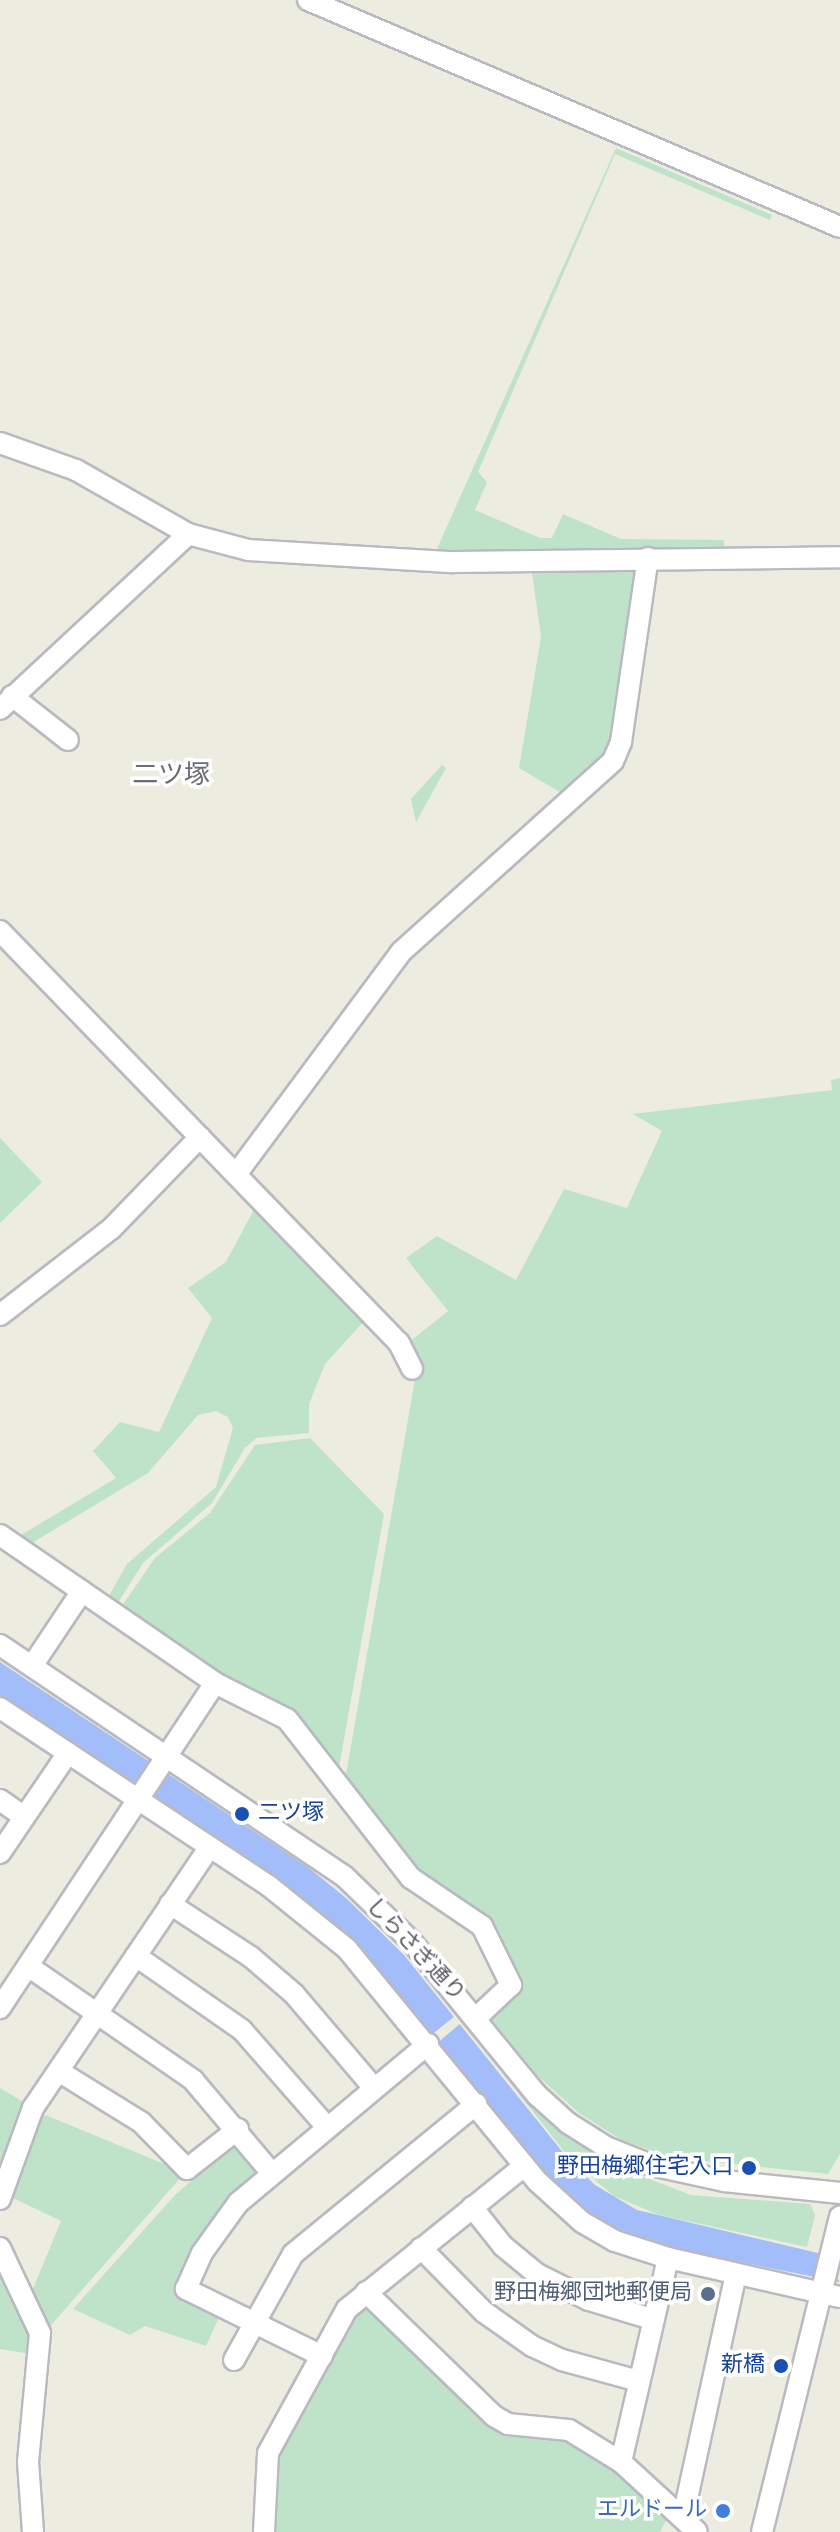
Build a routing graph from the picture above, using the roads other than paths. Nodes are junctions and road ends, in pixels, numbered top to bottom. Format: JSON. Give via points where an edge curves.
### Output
{"nodes":[{"id":1,"x":308,"y":0,"type":"edge"},
{"id":2,"x":840,"y":227,"type":"edge"},
{"id":3,"x":0,"y":443,"type":"edge"},
{"id":4,"x":188,"y":534,"type":"junction"},
{"id":5,"x":840,"y":557,"type":"edge"},
{"id":6,"x":648,"y":558,"type":"junction"},
{"id":7,"x":6,"y":702,"type":"edge"},
{"id":8,"x":68,"y":740,"type":"dead end"},
{"id":9,"x":0,"y":931,"type":"edge"},
{"id":10,"x":200,"y":1137,"type":"junction"},
{"id":11,"x":237,"y":1173,"type":"junction"},
{"id":12,"x":0,"y":1315,"type":"edge"},
{"id":13,"x":412,"y":1369,"type":"dead end"},
{"id":14,"x":0,"y":1535,"type":"edge"},
{"id":15,"x":82,"y":1591,"type":"junction"},
{"id":16,"x":0,"y":1645,"type":"edge"},
{"id":17,"x":32,"y":1666,"type":"junction"},
{"id":18,"x":215,"y":1683,"type":"junction"},
{"id":19,"x":0,"y":1708,"type":"edge"},
{"id":20,"x":68,"y":1753,"type":"junction"},
{"id":21,"x":165,"y":1760,"type":"junction"},
{"id":22,"x":142,"y":1796,"type":"junction"},
{"id":23,"x":0,"y":1800,"type":"edge"},
{"id":24,"x":23,"y":1816,"type":"junction"},
{"id":25,"x":209,"y":1848,"type":"junction"},
{"id":26,"x":0,"y":1853,"type":"edge"},
{"id":27,"x":170,"y":1904,"type":"junction"},
{"id":28,"x":136,"y":1956,"type":"junction"},
{"id":29,"x":28,"y":1966,"type":"junction"},
{"id":30,"x":0,"y":2008,"type":"edge"},
{"id":31,"x":98,"y":2015,"type":"junction"},
{"id":32,"x":476,"y":2018,"type":"junction"},
{"id":33,"x":428,"y":2044,"type":"junction"},
{"id":34,"x":60,"y":2072,"type":"junction"},
{"id":35,"x":374,"y":2088,"type":"junction"},
{"id":36,"x":476,"y":2104,"type":"junction"},
{"id":37,"x":326,"y":2126,"type":"junction"},
{"id":38,"x":238,"y":2129,"type":"junction"},
{"id":39,"x":524,"y":2166,"type":"junction"},
{"id":40,"x":270,"y":2171,"type":"junction"},
{"id":41,"x":840,"y":2193,"type":"edge"},
{"id":42,"x":0,"y":2199,"type":"edge"},
{"id":43,"x":472,"y":2207,"type":"junction"},
{"id":44,"x":840,"y":2217,"type":"edge"},
{"id":45,"x":0,"y":2248,"type":"edge"},
{"id":46,"x":421,"y":2248,"type":"junction"},
{"id":47,"x":668,"y":2258,"type":"junction"},
{"id":48,"x":736,"y":2274,"type":"junction"},
{"id":49,"x":366,"y":2292,"type":"junction"},
{"id":50,"x":829,"y":2292,"type":"edge"},
{"id":51,"x":652,"y":2319,"type":"junction"},
{"id":52,"x":254,"y":2321,"type":"junction"},
{"id":53,"x":322,"y":2356,"type":"junction"},
{"id":54,"x":234,"y":2360,"type":"dead end"},
{"id":55,"x":638,"y":2381,"type":"junction"},
{"id":56,"x":621,"y":2462,"type":"junction"},
{"id":57,"x":690,"y":2524,"type":"edge"},
{"id":58,"x":33,"y":2532,"type":"edge"},
{"id":59,"x":264,"y":2532,"type":"edge"},
{"id":60,"x":762,"y":2532,"type":"edge"}],
"edges":[{"from":1,"to":2,"type":"street"},
{"from":3,"to":4,"type":"street","via":[[76,470]]},
{"from":4,"to":6,"type":"street","via":[[248,550],[453,562]]},
{"from":4,"to":7,"type":"street"},
{"from":5,"to":6,"type":"street"},
{"from":6,"to":11,"type":"street","via":[[621,742],[613,761],[401,952]]},
{"from":7,"to":8,"type":"street"},
{"from":9,"to":10,"type":"street"},
{"from":10,"to":11,"type":"street"},
{"from":10,"to":12,"type":"street","via":[[111,1229]]},
{"from":11,"to":13,"type":"street","via":[[399,1343]]},
{"from":14,"to":15,"type":"street"},
{"from":15,"to":17,"type":"street"},
{"from":15,"to":18,"type":"street"},
{"from":16,"to":17,"type":"street","name":"しらさぎ通り"},
{"from":17,"to":21,"type":"street","name":"しらさぎ通り"},
{"from":18,"to":21,"type":"street"},
{"from":18,"to":32,"type":"street","via":[[287,1719],[411,1878],[482,1926],[511,1985]]},
{"from":19,"to":20,"type":"street"},
{"from":20,"to":22,"type":"street"},
{"from":20,"to":24,"type":"street"},
{"from":21,"to":22,"type":"street"},
{"from":21,"to":32,"type":"street","name":"しらさぎ通り","via":[[344,1876],[412,1942]]},
{"from":22,"to":25,"type":"street"},
{"from":22,"to":29,"type":"street"},
{"from":23,"to":24,"type":"street"},
{"from":24,"to":26,"type":"street"},
{"from":25,"to":27,"type":"street"},
{"from":25,"to":33,"type":"street","via":[[269,1886],[347,1949]]},
{"from":27,"to":28,"type":"street"},
{"from":27,"to":35,"type":"street","via":[[251,1957],[294,1994]]},
{"from":28,"to":31,"type":"street"},
{"from":28,"to":37,"type":"street","via":[[242,2030]]},
{"from":29,"to":30,"type":"street"},
{"from":29,"to":31,"type":"street"},
{"from":31,"to":34,"type":"street"},
{"from":31,"to":38,"type":"street","via":[[193,2080]]},
{"from":32,"to":41,"type":"street","name":"しらさぎ通り","via":[[537,2095],[606,2147],[702,2177]]},
{"from":33,"to":35,"type":"street"},
{"from":33,"to":36,"type":"street"},
{"from":34,"to":38,"type":"street","via":[[141,2122],[187,2169]]},
{"from":34,"to":42,"type":"street","via":[[33,2108]]},
{"from":35,"to":37,"type":"street"},
{"from":36,"to":39,"type":"street"},
{"from":36,"to":52,"type":"street","via":[[293,2254]]},
{"from":37,"to":40,"type":"street"},
{"from":38,"to":40,"type":"street"},
{"from":39,"to":43,"type":"street"},
{"from":39,"to":47,"type":"street","via":[[582,2222],[615,2241]]},
{"from":40,"to":52,"type":"street","via":[[220,2225],[186,2289]]},
{"from":43,"to":46,"type":"street"},
{"from":43,"to":51,"type":"street","via":[[503,2246],[537,2274],[589,2300]]},
{"from":44,"to":50,"type":"street"},
{"from":45,"to":58,"type":"street","via":[[30,2301],[40,2333],[28,2462]]},
{"from":46,"to":49,"type":"street"},
{"from":46,"to":55,"type":"street","via":[[484,2312],[532,2346]]},
{"from":47,"to":48,"type":"street"},
{"from":47,"to":51,"type":"street"},
{"from":48,"to":50,"type":"street"},
{"from":48,"to":57,"type":"street"},
{"from":49,"to":53,"type":"street","via":[[347,2309]]},
{"from":49,"to":56,"type":"street","via":[[494,2416],[508,2424],[569,2430]]},
{"from":50,"to":60,"type":"street"},
{"from":51,"to":55,"type":"street"},
{"from":52,"to":53,"type":"street"},
{"from":52,"to":54,"type":"street"},
{"from":53,"to":59,"type":"street","via":[[268,2453]]},
{"from":55,"to":56,"type":"street"},
{"from":56,"to":57,"type":"street"}]}
